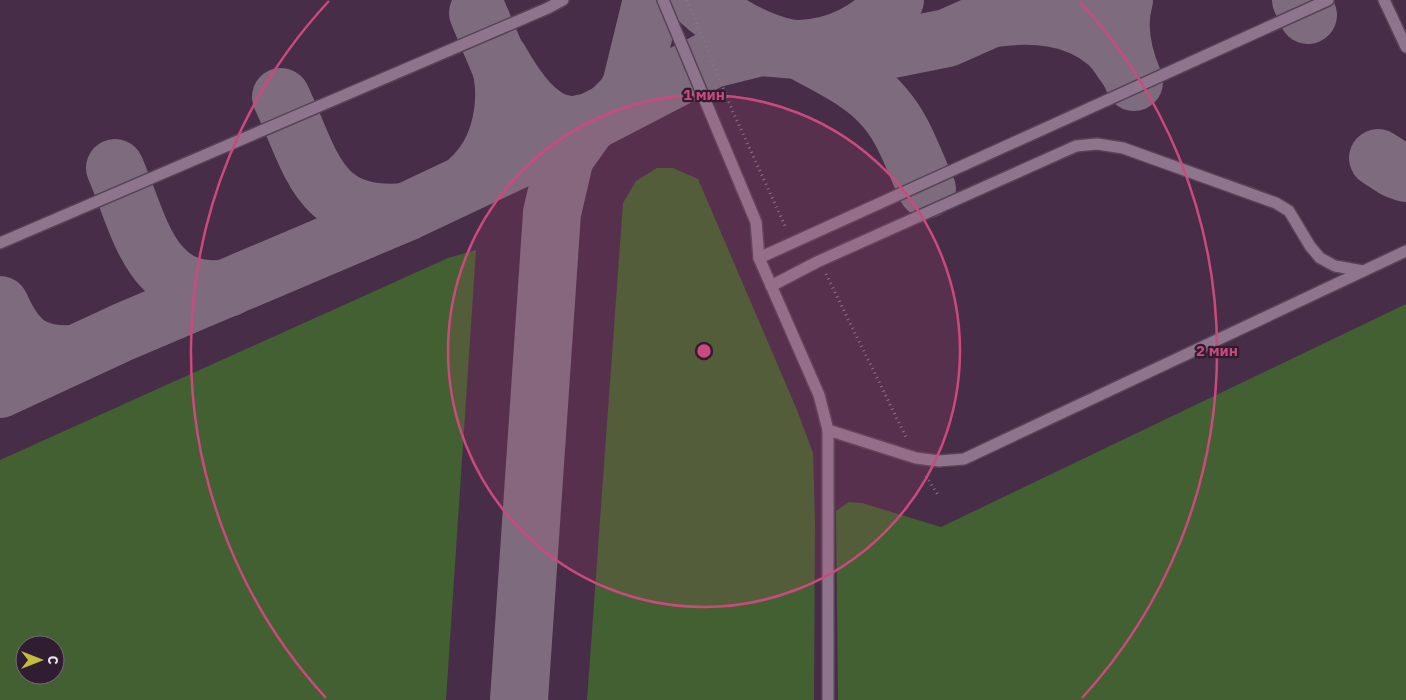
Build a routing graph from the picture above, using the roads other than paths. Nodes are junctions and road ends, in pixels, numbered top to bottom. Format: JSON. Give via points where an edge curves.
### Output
{"nodes":[{"id":1,"x":563,"y":0,"type":"edge"},
{"id":2,"x":663,"y":0,"type":"edge"},
{"id":3,"x":1328,"y":0,"type":"edge"},
{"id":4,"x":1384,"y":0,"type":"edge"},
{"id":5,"x":1406,"y":47,"type":"edge"},
{"id":6,"x":0,"y":243,"type":"edge"},
{"id":7,"x":1406,"y":251,"type":"edge"},
{"id":8,"x":759,"y":258,"type":"junction"},
{"id":9,"x":1362,"y":272,"type":"junction"},
{"id":10,"x":771,"y":286,"type":"junction"},
{"id":11,"x":828,"y":430,"type":"junction"},
{"id":12,"x":828,"y":700,"type":"edge"}],
"edges":[{"from":1,"to":6,"type":"lane"},
{"from":2,"to":8,"type":"lane","via":[[756,222]]},
{"from":3,"to":8,"type":"lane"},
{"from":4,"to":5,"type":"lane"},
{"from":7,"to":9,"type":"lane"},
{"from":8,"to":10,"type":"lane"},
{"from":9,"to":10,"type":"lane","via":[[1336,266],[1320,258],[1289,211],[1276,203],[1123,148],[1096,144],[1076,146],[817,262]]},
{"from":9,"to":11,"type":"lane","via":[[964,459],[939,462],[916,458]]},
{"from":10,"to":11,"type":"lane","via":[[819,396]]},
{"from":11,"to":12,"type":"lane"}]}
